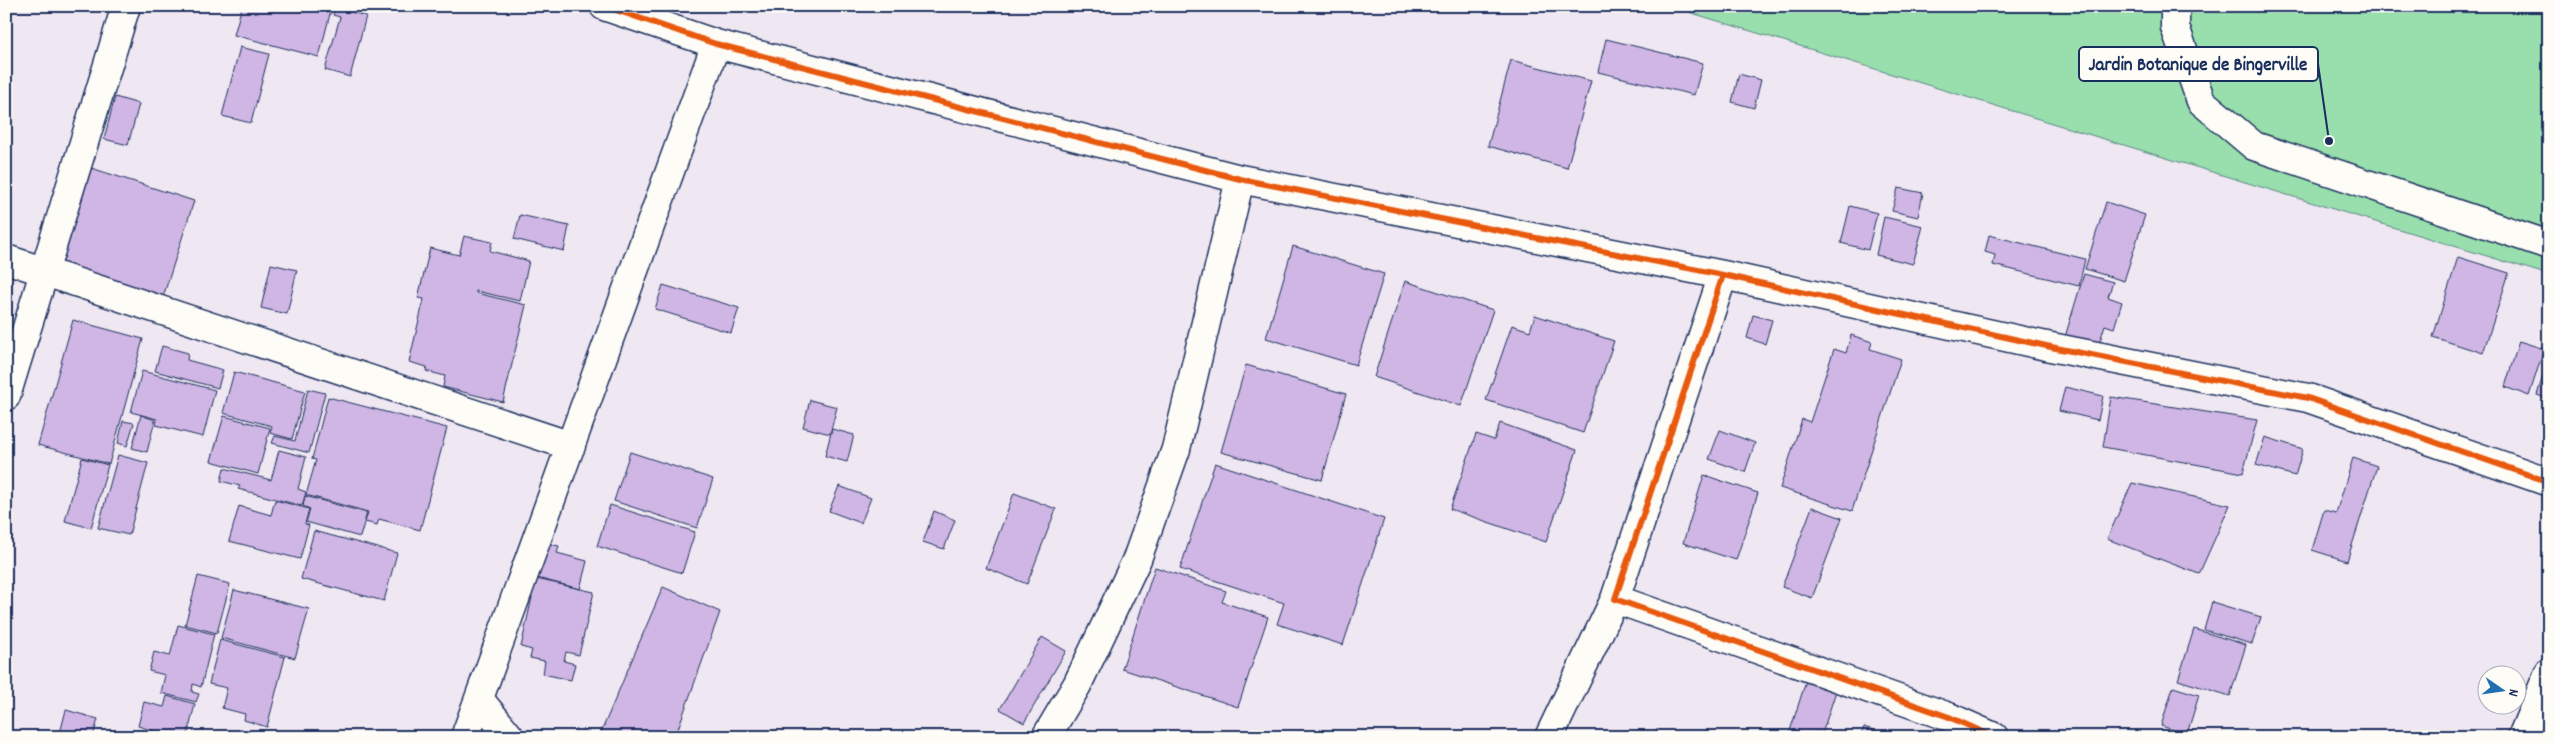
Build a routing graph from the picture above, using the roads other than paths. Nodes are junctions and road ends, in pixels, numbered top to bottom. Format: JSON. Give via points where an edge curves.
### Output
{"nodes":[{"id":1,"x":126,"y":6,"type":"edge"},
{"id":2,"x":604,"y":6,"type":"edge"},
{"id":3,"x":2175,"y":6,"type":"edge"},
{"id":4,"x":716,"y":44,"type":"junction"},
{"id":5,"x":1240,"y":179,"type":"junction"},
{"id":6,"x":2549,"y":245,"type":"edge"},
{"id":7,"x":6,"y":259,"type":"edge"},
{"id":8,"x":44,"y":271,"type":"junction"},
{"id":9,"x":1723,"y":275,"type":"junction"},
{"id":10,"x":6,"y":396,"type":"edge"},
{"id":11,"x":571,"y":446,"type":"junction"},
{"id":12,"x":2549,"y":482,"type":"edge"},
{"id":13,"x":1615,"y":599,"type":"junction"},
{"id":14,"x":2549,"y":672,"type":"edge"},
{"id":15,"x":479,"y":699,"type":"junction"},
{"id":16,"x":466,"y":737,"type":"edge"},
{"id":17,"x":510,"y":737,"type":"edge"},
{"id":18,"x":1046,"y":737,"type":"edge"},
{"id":19,"x":1549,"y":737,"type":"edge"},
{"id":20,"x":1994,"y":737,"type":"edge"},
{"id":21,"x":2522,"y":737,"type":"edge"}],
"edges":[{"from":1,"to":8,"type":"street"},
{"from":2,"to":4,"type":"street"},
{"from":3,"to":6,"type":"street","via":[[2175,27],[2201,101],[2254,146]]},
{"from":4,"to":5,"type":"street"},
{"from":4,"to":11,"type":"street"},
{"from":5,"to":9,"type":"street"},
{"from":5,"to":18,"type":"street","via":[[1176,449],[1137,559],[1076,685]]},
{"from":7,"to":8,"type":"street"},
{"from":8,"to":10,"type":"street"},
{"from":8,"to":11,"type":"street"},
{"from":9,"to":12,"type":"street","via":[[2051,347],[2308,398]]},
{"from":9,"to":13,"type":"street"},
{"from":11,"to":15,"type":"street"},
{"from":13,"to":19,"type":"street"},
{"from":13,"to":20,"type":"street","via":[[1949,717]]},
{"from":14,"to":21,"type":"street"},
{"from":15,"to":16,"type":"street"},
{"from":15,"to":17,"type":"street"}]}
